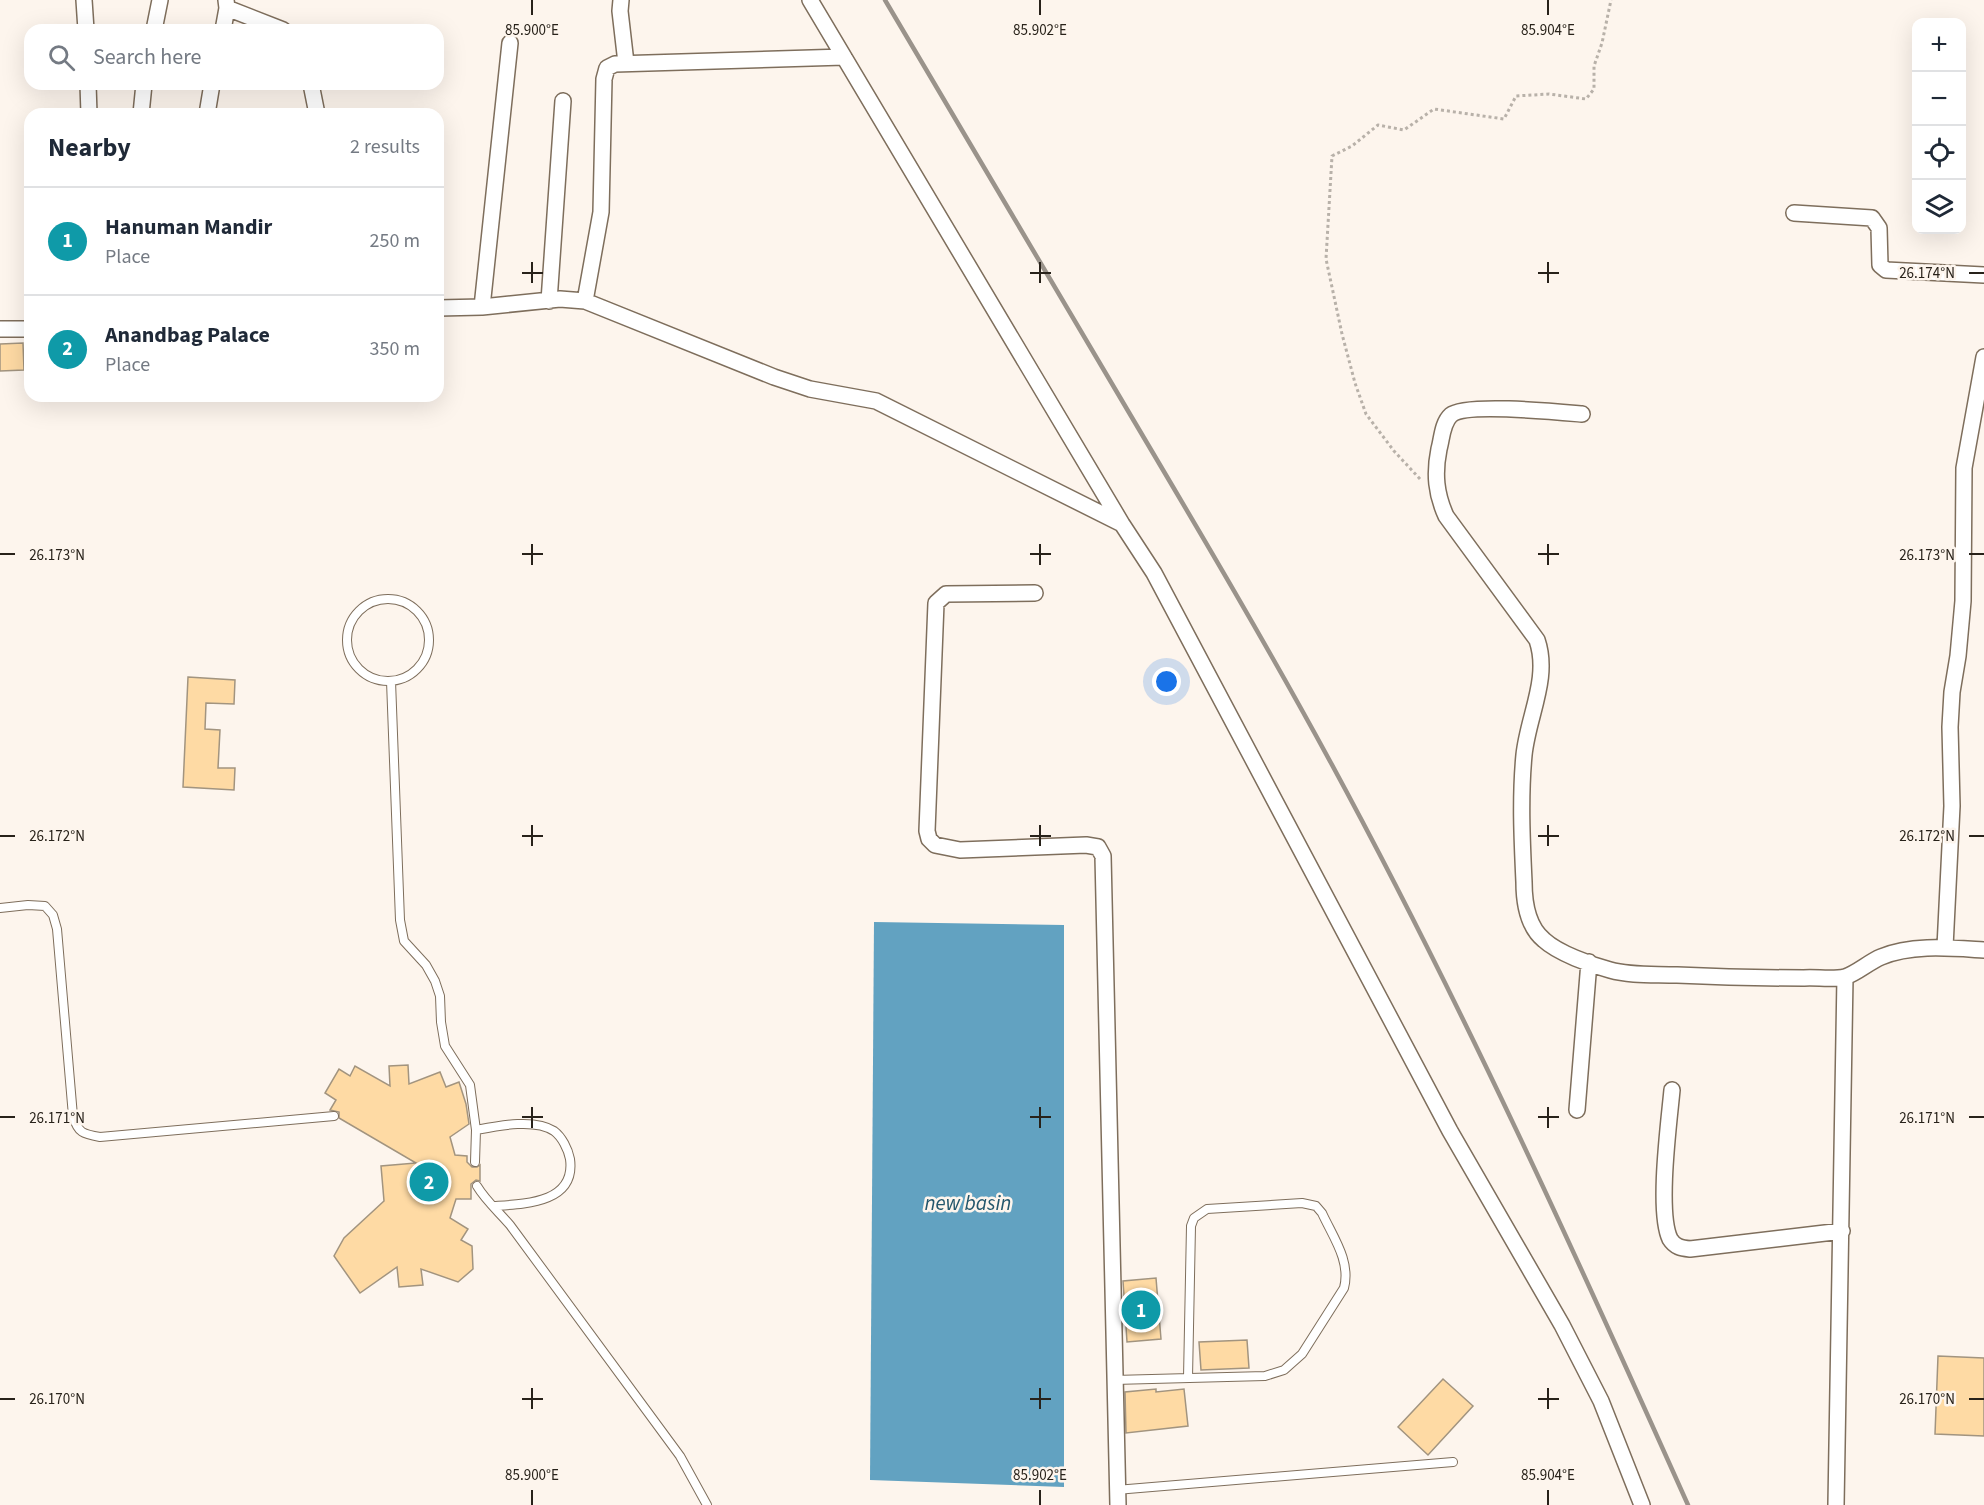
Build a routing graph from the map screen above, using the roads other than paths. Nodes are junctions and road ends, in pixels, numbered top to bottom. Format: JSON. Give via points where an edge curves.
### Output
{"nodes":[{"id":1,"x":84,"y":0,"type":"edge"},
{"id":2,"x":160,"y":0,"type":"edge"},
{"id":3,"x":621,"y":0,"type":"edge"},
{"id":4,"x":810,"y":0,"type":"edge"},
{"id":5,"x":226,"y":4,"type":"edge"},
{"id":6,"x":86,"y":24,"type":"edge"},
{"id":7,"x":155,"y":24,"type":"edge"},
{"id":8,"x":224,"y":24,"type":"edge"},
{"id":9,"x":270,"y":24,"type":"edge"},
{"id":10,"x":510,"y":42,"type":"dead end"},
{"id":11,"x":844,"y":57,"type":"junction"},
{"id":12,"x":626,"y":63,"type":"junction"},
{"id":13,"x":88,"y":90,"type":"edge"},
{"id":14,"x":143,"y":90,"type":"edge"},
{"id":15,"x":211,"y":90,"type":"edge"},
{"id":16,"x":312,"y":90,"type":"edge"},
{"id":17,"x":563,"y":101,"type":"dead end"},
{"id":18,"x":89,"y":108,"type":"edge"},
{"id":19,"x":142,"y":108,"type":"edge"},
{"id":20,"x":208,"y":108,"type":"edge"},
{"id":21,"x":316,"y":108,"type":"edge"},
{"id":22,"x":1794,"y":213,"type":"dead end"},
{"id":23,"x":1984,"y":275,"type":"edge"},
{"id":24,"x":549,"y":301,"type":"junction"},
{"id":25,"x":585,"y":301,"type":"junction"},
{"id":26,"x":482,"y":307,"type":"junction"},
{"id":27,"x":444,"y":308,"type":"edge"},
{"id":28,"x":0,"y":329,"type":"edge"},
{"id":29,"x":24,"y":329,"type":"edge"},
{"id":30,"x":1984,"y":357,"type":"edge"},
{"id":31,"x":1582,"y":414,"type":"dead end"},
{"id":32,"x":1122,"y":525,"type":"junction"},
{"id":33,"x":1035,"y":593,"type":"dead end"},
{"id":34,"x":392,"y":681,"type":"junction"},
{"id":35,"x":0,"y":908,"type":"edge"},
{"id":36,"x":1945,"y":947,"type":"junction"},
{"id":37,"x":1984,"y":950,"type":"edge"},
{"id":38,"x":1589,"y":962,"type":"junction"},
{"id":39,"x":1845,"y":977,"type":"junction"},
{"id":40,"x":1672,"y":1090,"type":"dead end"},
{"id":41,"x":1577,"y":1110,"type":"dead end"},
{"id":42,"x":334,"y":1116,"type":"dead end"},
{"id":43,"x":476,"y":1130,"type":"junction"},
{"id":44,"x":475,"y":1162,"type":"dead end"},
{"id":45,"x":477,"y":1186,"type":"dead end"},
{"id":46,"x":494,"y":1206,"type":"junction"},
{"id":47,"x":1842,"y":1231,"type":"junction"},
{"id":48,"x":1188,"y":1378,"type":"junction"},
{"id":49,"x":1114,"y":1380,"type":"junction"},
{"id":50,"x":1453,"y":1462,"type":"dead end"},
{"id":51,"x":1117,"y":1497,"type":"edge"},
{"id":52,"x":707,"y":1505,"type":"edge"},
{"id":53,"x":1642,"y":1505,"type":"edge"},
{"id":54,"x":1836,"y":1505,"type":"edge"}],
"edges":[{"from":1,"to":6,"type":"street"},
{"from":2,"to":7,"type":"street"},
{"from":3,"to":12,"type":"street"},
{"from":4,"to":11,"type":"street"},
{"from":5,"to":8,"type":"street"},
{"from":5,"to":9,"type":"street"},
{"from":10,"to":26,"type":"street"},
{"from":11,"to":12,"type":"street"},
{"from":11,"to":32,"type":"street"},
{"from":12,"to":25,"type":"street","via":[[607,68],[604,79],[600,212]]},
{"from":13,"to":18,"type":"street"},
{"from":14,"to":19,"type":"street"},
{"from":15,"to":20,"type":"street"},
{"from":16,"to":21,"type":"street"},
{"from":17,"to":24,"type":"street"},
{"from":22,"to":23,"type":"street","via":[[1872,218],[1879,228],[1880,265],[1886,270]]},
{"from":24,"to":25,"type":"street"},
{"from":24,"to":26,"type":"street"},
{"from":25,"to":32,"type":"street","via":[[774,377],[876,401]]},
{"from":26,"to":27,"type":"street"},
{"from":28,"to":29,"type":"street"},
{"from":30,"to":36,"type":"street","via":[[1964,468],[1963,601],[1950,727],[1952,806]]},
{"from":31,"to":38,"type":"street","via":[[1459,410],[1445,422],[1436,466],[1439,501],[1446,516],[1537,640],[1542,654],[1542,672],[1524,755],[1522,843],[1526,907],[1543,939]]},
{"from":32,"to":53,"type":"street","via":[[1154,573],[1450,1131],[1562,1325],[1601,1401]]},
{"from":33,"to":49,"type":"street","via":[[946,594],[936,603],[927,831],[935,845],[960,850],[1093,845],[1103,856]]},
{"from":34,"to":34,"type":"lane","via":[[365,675],[348,654],[346,641],[348,628],[363,606],[389,598],[415,609],[424,619],[429,639],[425,659],[416,670]]},
{"from":34,"to":43,"type":"lane","via":[[400,920],[404,941],[435,981],[445,1046],[470,1085]]},
{"from":35,"to":42,"type":"lane","via":[[45,906],[52,915],[57,929],[73,1116],[76,1128],[85,1134],[100,1137]]},
{"from":36,"to":37,"type":"street"},
{"from":36,"to":39,"type":"street","via":[[1882,957]]},
{"from":38,"to":39,"type":"street","via":[[1608,970],[1638,974]]},
{"from":38,"to":41,"type":"street"},
{"from":39,"to":47,"type":"street"},
{"from":40,"to":47,"type":"street","via":[[1665,1195],[1668,1231],[1676,1245],[1690,1249]]},
{"from":43,"to":44,"type":"lane"},
{"from":43,"to":46,"type":"lane","via":[[519,1124],[538,1126],[554,1131],[570,1157],[570,1172],[552,1197]]},
{"from":45,"to":46,"type":"lane"},
{"from":46,"to":52,"type":"lane","via":[[680,1456]]},
{"from":47,"to":54,"type":"street"},
{"from":48,"to":48,"type":"lane","via":[[1265,1376],[1284,1370],[1302,1354],[1347,1278],[1346,1265],[1316,1206],[1302,1203],[1207,1209],[1194,1218]]},
{"from":48,"to":49,"type":"lane"},
{"from":49,"to":51,"type":"street"},
{"from":50,"to":51,"type":"lane"}]}
